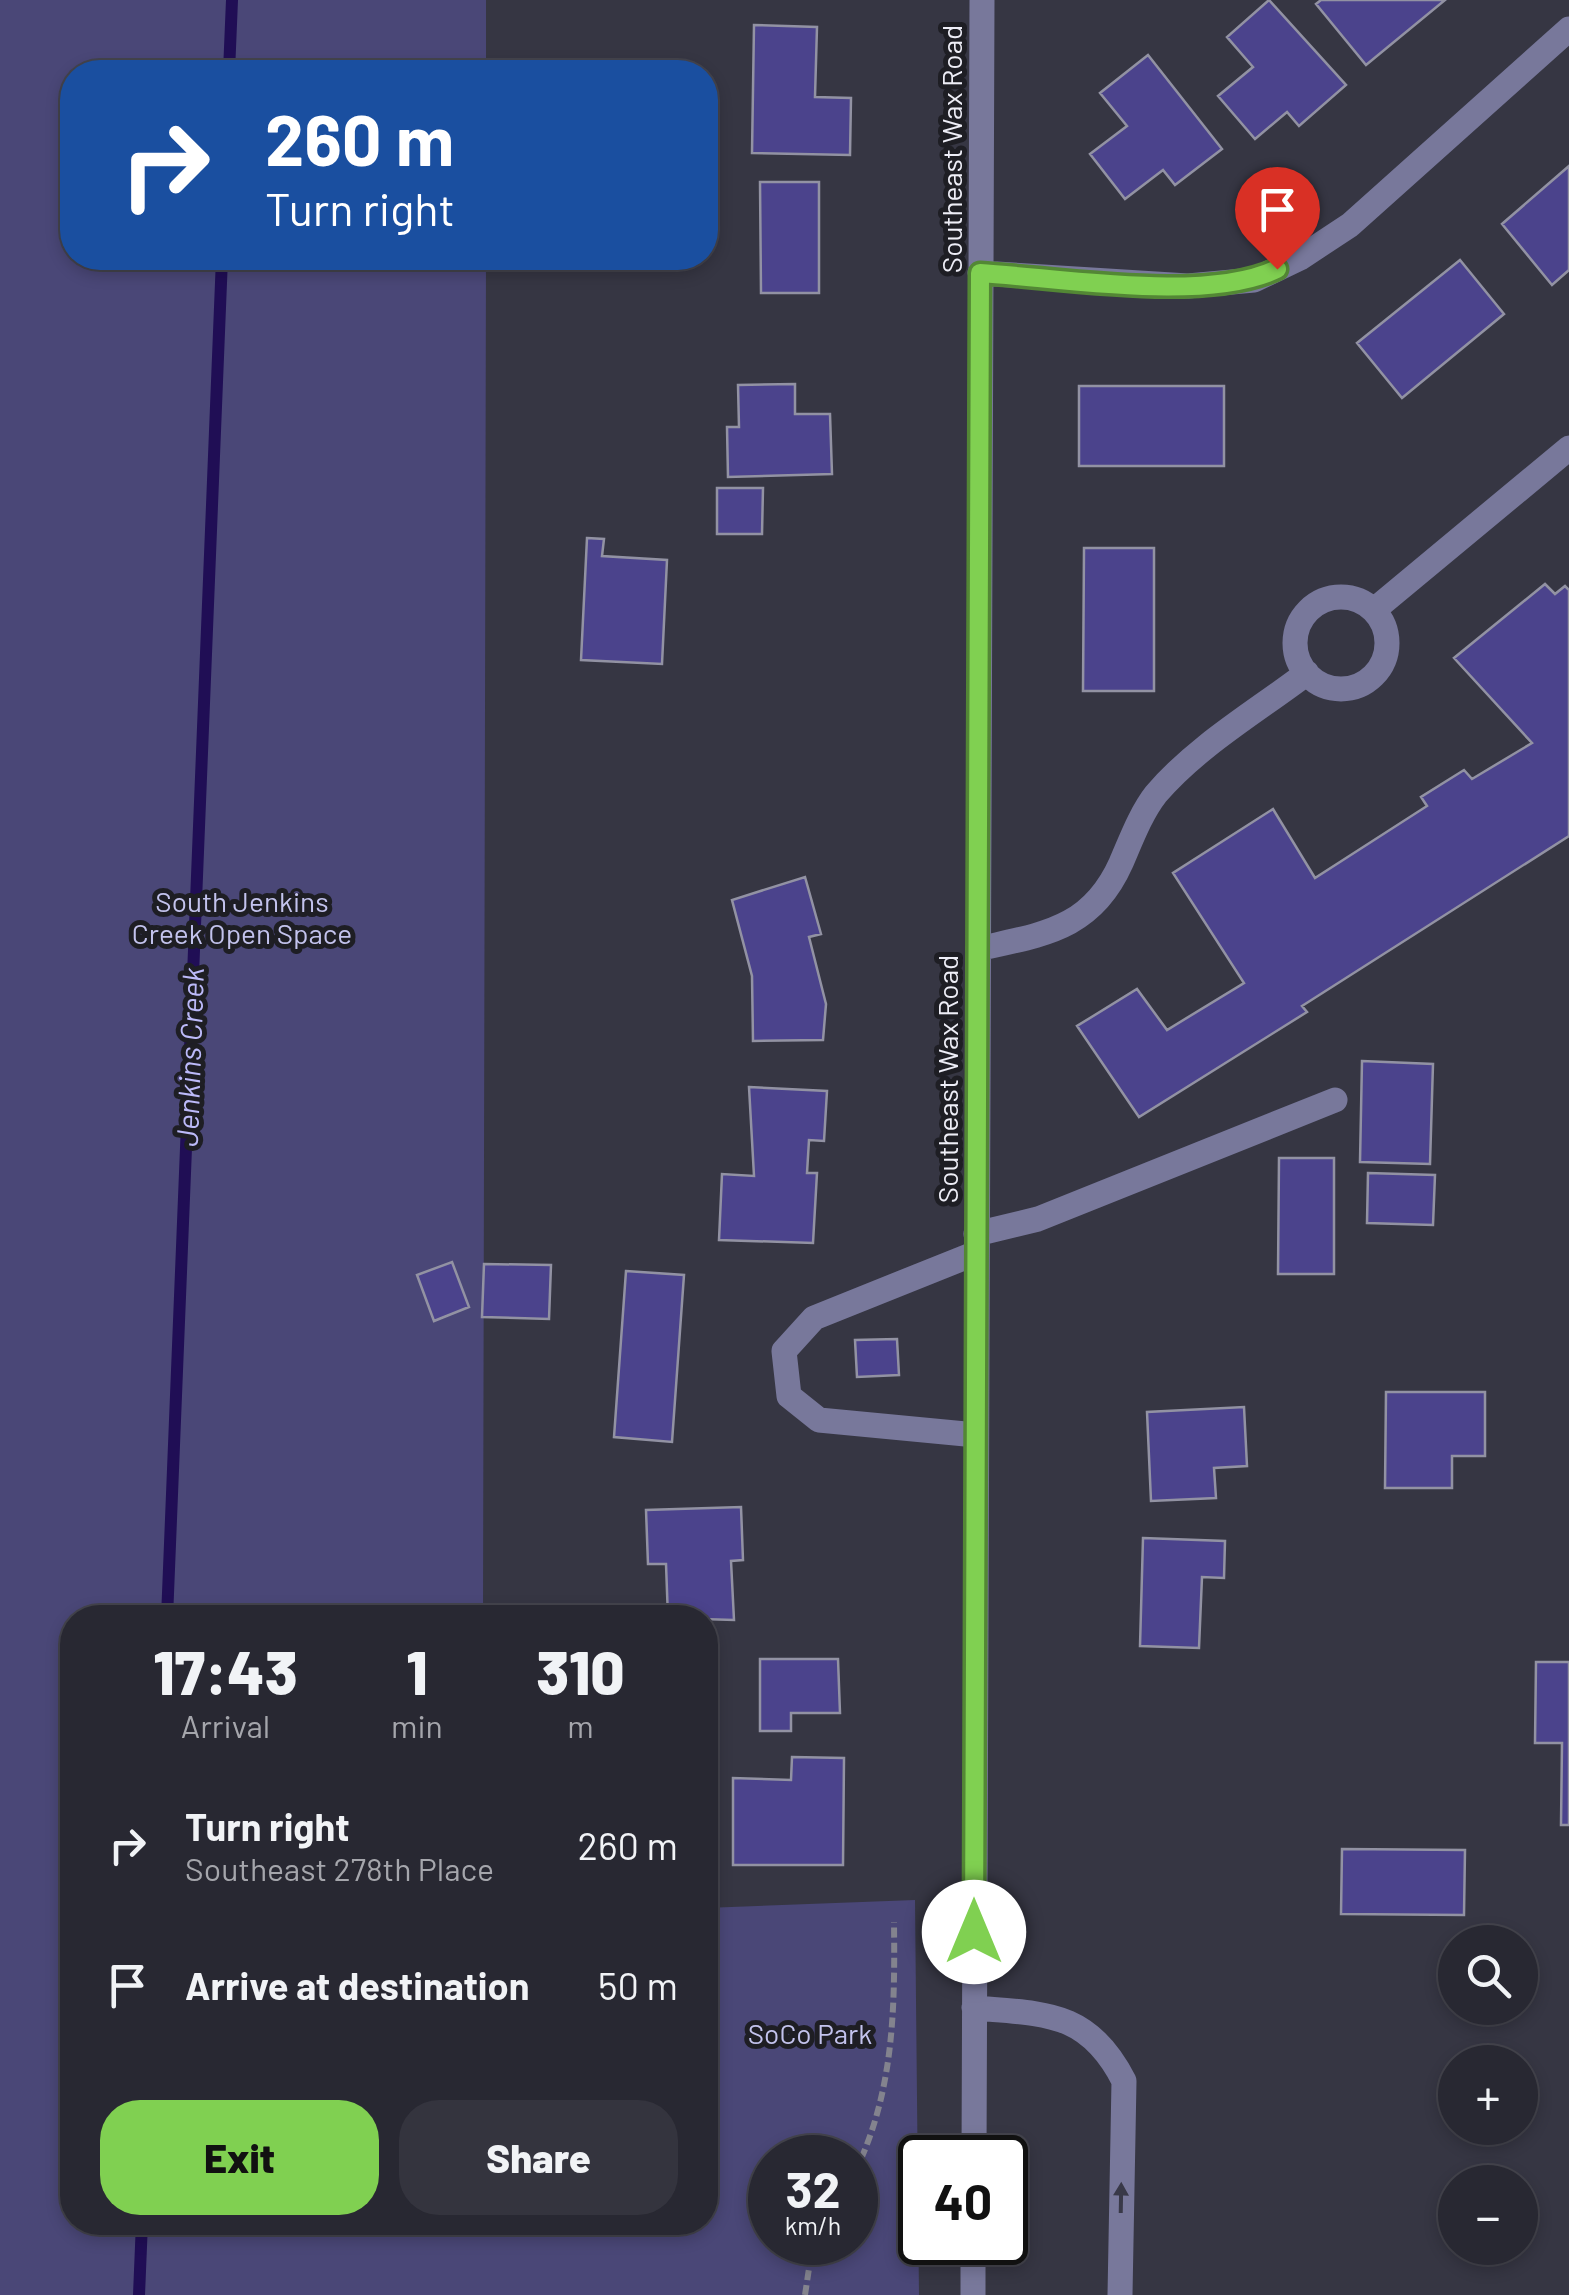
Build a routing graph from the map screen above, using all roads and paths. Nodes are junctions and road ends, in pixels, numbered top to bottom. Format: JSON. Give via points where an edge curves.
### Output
{"nodes":[{"id":1,"x":982,"y":0,"type":"edge"},
{"id":2,"x":1569,"y":29,"type":"edge"},
{"id":3,"x":980,"y":273,"type":"junction"},
{"id":4,"x":1565,"y":458,"type":"edge"},
{"id":5,"x":1374,"y":610,"type":"junction"},
{"id":6,"x":1306,"y":673,"type":"junction"},
{"id":7,"x":978,"y":949,"type":"junction"},
{"id":8,"x":1336,"y":1100,"type":"dead end"},
{"id":9,"x":976,"y":1244,"type":"junction"},
{"id":10,"x":976,"y":1435,"type":"junction"},
{"id":11,"x":894,"y":1922,"type":"dead end"},
{"id":12,"x":974,"y":2008,"type":"junction"},
{"id":13,"x":870,"y":2135,"type":"edge"},
{"id":14,"x":974,"y":2135,"type":"edge"},
{"id":15,"x":810,"y":2265,"type":"edge"},
{"id":16,"x":973,"y":2265,"type":"edge"},
{"id":17,"x":805,"y":2295,"type":"edge"},
{"id":18,"x":973,"y":2295,"type":"edge"},
{"id":19,"x":1120,"y":2295,"type":"edge"}],
"edges":[{"from":1,"to":3,"type":"street","name":"Southeast Wax Road"},
{"from":2,"to":3,"type":"street","via":[[1350,225],[1254,280],[1188,286]]},
{"from":3,"to":7,"type":"street","name":"Southeast Wax Road"},
{"from":4,"to":5,"type":"street"},
{"from":5,"to":6,"type":"street","via":[[1346,598],[1316,605],[1297,629],[1298,660]]},
{"from":5,"to":6,"type":"street","via":[[1387,636],[1382,665],[1372,676],[1346,688]]},
{"from":6,"to":7,"type":"street","via":[[1188,762],[1154,796],[1109,889],[1086,914],[1052,932]]},
{"from":7,"to":9,"type":"street","name":"Southeast Wax Road"},
{"from":8,"to":9,"type":"street"},
{"from":9,"to":10,"type":"street","name":"Southeast Wax Road"},
{"from":9,"to":10,"type":"street","via":[[814,1318],[784,1351],[789,1396],[819,1420]]},
{"from":10,"to":12,"type":"street","name":"Southeast Wax Road"},
{"from":11,"to":13,"type":"path","via":[[891,2052]]},
{"from":12,"to":14,"type":"street","name":"Southeast Wax Road"},
{"from":19,"to":12,"type":"street","one_way":true,"via":[[1124,2081],[1112,2058],[1055,2014]]},
{"from":15,"to":17,"type":"path"},
{"from":16,"to":18,"type":"street"}]}
